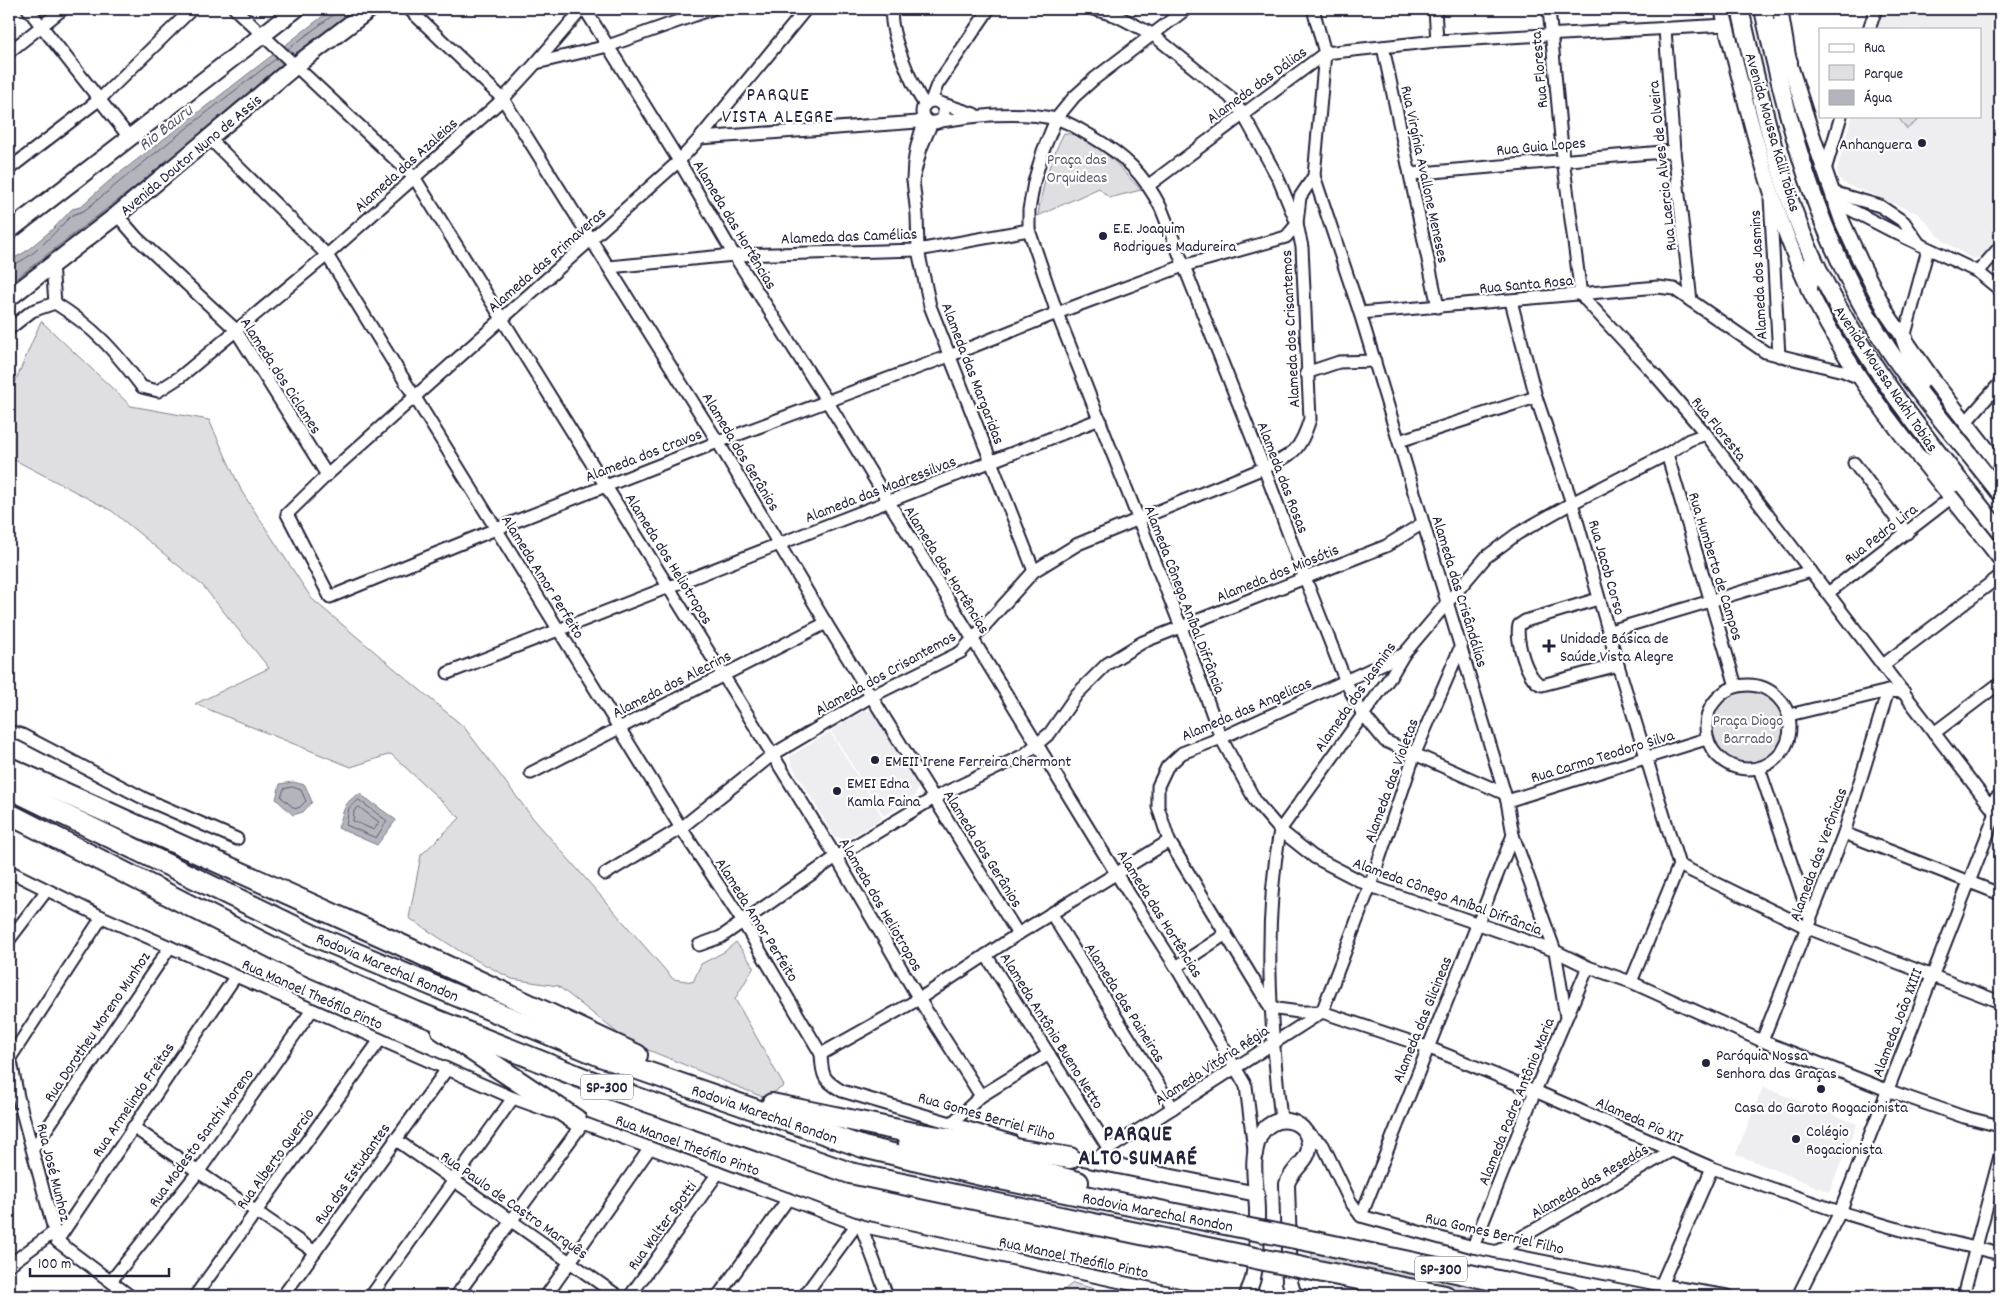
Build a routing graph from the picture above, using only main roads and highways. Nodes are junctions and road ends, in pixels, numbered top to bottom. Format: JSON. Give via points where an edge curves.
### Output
{"nodes":[{"id":1,"x":296,"y":9,"type":"edge"},
{"id":2,"x":370,"y":9,"type":"edge"},
{"id":3,"x":1740,"y":9,"type":"edge"},
{"id":4,"x":1764,"y":9,"type":"edge"},
{"id":5,"x":1789,"y":62,"type":"road end"},
{"id":6,"x":9,"y":230,"type":"edge"},
{"id":7,"x":1813,"y":258,"type":"junction"},
{"id":8,"x":1808,"y":288,"type":"road end"},
{"id":9,"x":9,"y":298,"type":"edge"},
{"id":10,"x":1904,"y":338,"type":"road end"},
{"id":11,"x":1926,"y":399,"type":"junction"},
{"id":12,"x":1921,"y":459,"type":"road end"},
{"id":13,"x":1969,"y":492,"type":"junction"},
{"id":14,"x":2000,"y":493,"type":"edge"},
{"id":15,"x":2000,"y":531,"type":"edge"},
{"id":16,"x":9,"y":768,"type":"edge"},
{"id":17,"x":9,"y":788,"type":"edge"},
{"id":18,"x":9,"y":814,"type":"edge"},
{"id":19,"x":416,"y":1012,"type":"junction"},
{"id":20,"x":768,"y":1103,"type":"junction"},
{"id":21,"x":579,"y":1122,"type":"road end"},
{"id":22,"x":1070,"y":1158,"type":"road end"},
{"id":23,"x":1207,"y":1222,"type":"junction"},
{"id":24,"x":1445,"y":1296,"type":"edge"},
{"id":25,"x":1568,"y":1296,"type":"edge"}],
"edges":[{"from":1,"to":6,"type":"main road"},
{"from":2,"to":9,"type":"main road","name":"Avenida Doutor Nuno de Assis","via":[[296,66],[117,215]]},
{"from":3,"to":7,"type":"main road","name":"Avenida Moussa Nakhl Tobias","via":[[1783,176]]},
{"from":4,"to":5,"type":"main road"},
{"from":4,"to":11,"type":"main road","name":"Avenida Moussa Nakhl Tobias","via":[[1798,143],[1828,234],[1880,336]]},
{"from":7,"to":8,"type":"main road"},
{"from":7,"to":13,"type":"main road","name":"Avenida Moussa Nakhl Tobias","via":[[1861,346]]},
{"from":10,"to":11,"type":"main road"},
{"from":11,"to":14,"type":"main road","name":"Avenida Moussa Nakhl Tobias"},
{"from":12,"to":13,"type":"main road"},
{"from":13,"to":15,"type":"main road","name":"Avenida Moussa Nakhl Tobias"},
{"from":16,"to":20,"type":"highway","via":[[397,943],[618,1048]]},
{"from":17,"to":23,"type":"highway","name":"Rodovia Marechal Rondon","number":"SP-300","via":[[312,935],[603,1057],[863,1147]]},
{"from":18,"to":19,"type":"highway","name":"Rodovia Marechal Rondon","number":"SP-300","via":[[301,962]]},
{"from":19,"to":21,"type":"highway","number":"SP-300"},
{"from":19,"to":24,"type":"highway","name":"Rodovia Marechal Rondon","number":"SP-300","bridge":true,"via":[[595,1083],[850,1174]]},
{"from":20,"to":22,"type":"highway","via":[[913,1133]]},
{"from":20,"to":23,"type":"highway","via":[[873,1137],[998,1162],[1163,1204]]},
{"from":23,"to":25,"type":"highway","name":"Rodovia Marechal Rondon","number":"SP-300","bridge":true}]}
